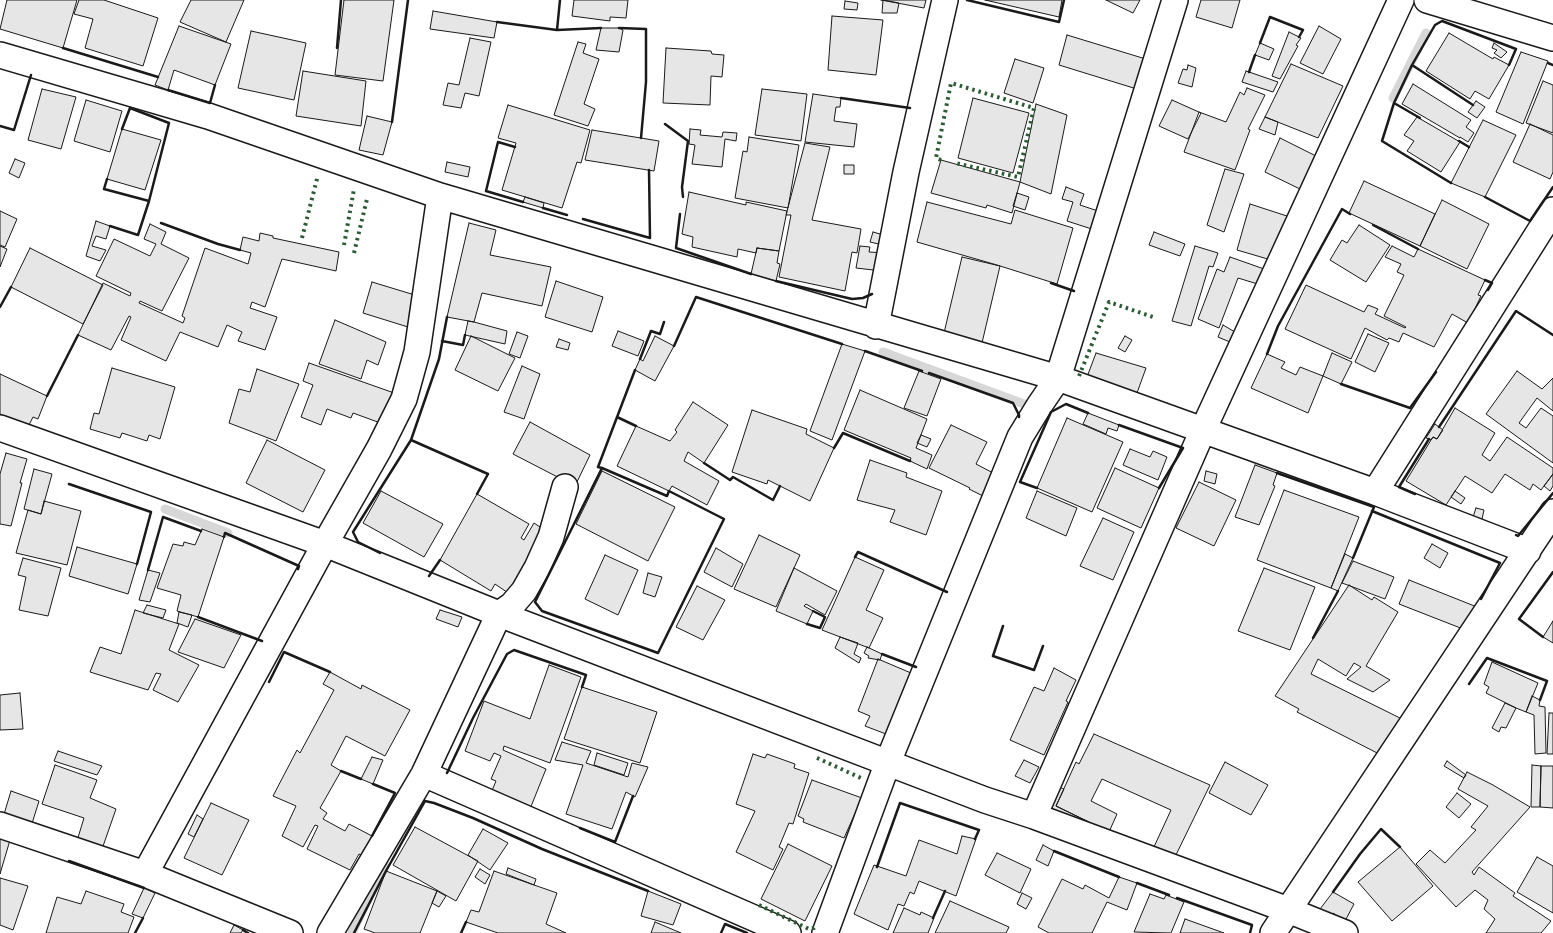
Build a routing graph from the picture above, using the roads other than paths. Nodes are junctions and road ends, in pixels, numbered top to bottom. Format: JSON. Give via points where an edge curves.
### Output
{"nodes":[{"id":1,"x":945,"y":0,"type":"edge"},
{"id":2,"x":1175,"y":0,"type":"edge"},
{"id":3,"x":1401,"y":0,"type":"edge"},
{"id":4,"x":1427,"y":0,"type":"edge"},
{"id":5,"x":1553,"y":38,"type":"edge"},
{"id":6,"x":0,"y":55,"type":"edge"},
{"id":7,"x":440,"y":196,"type":"junction"},
{"id":8,"x":1553,"y":210,"type":"edge"},
{"id":9,"x":876,"y":326,"type":"junction"},
{"id":10,"x":1058,"y":378,"type":"junction"},
{"id":11,"x":0,"y":428,"type":"edge"},
{"id":12,"x":1203,"y":430,"type":"junction"},
{"id":13,"x":565,"y":487,"type":"dead end"},
{"id":14,"x":1375,"y":492,"type":"junction"},
{"id":15,"x":1553,"y":512,"type":"edge"},
{"id":16,"x":325,"y":544,"type":"junction"},
{"id":17,"x":1528,"y":551,"type":"junction"},
{"id":18,"x":499,"y":614,"type":"junction"},
{"id":19,"x":888,"y":762,"type":"junction"},
{"id":20,"x":424,"y":774,"type":"junction"},
{"id":21,"x":1034,"y":816,"type":"junction"},
{"id":22,"x":0,"y":825,"type":"edge"},
{"id":23,"x":146,"y":874,"type":"junction"},
{"id":24,"x":1288,"y":910,"type":"junction"},
{"id":25,"x":290,"y":933,"type":"edge"},
{"id":26,"x":330,"y":933,"type":"edge"},
{"id":27,"x":788,"y":933,"type":"edge"},
{"id":28,"x":825,"y":933,"type":"edge"},
{"id":29,"x":1273,"y":933,"type":"edge"},
{"id":30,"x":1345,"y":933,"type":"edge"}],
"edges":[{"from":1,"to":9,"type":"street","via":[[906,172]]},
{"from":2,"to":10,"type":"street"},
{"from":3,"to":12,"type":"street"},
{"from":4,"to":5,"type":"street"},
{"from":6,"to":7,"type":"street","via":[[208,116]]},
{"from":7,"to":9,"type":"street"},
{"from":7,"to":16,"type":"street","via":[[416,352],[404,399]]},
{"from":8,"to":14,"type":"street"},
{"from":9,"to":10,"type":"street"},
{"from":10,"to":12,"type":"street"},
{"from":10,"to":19,"type":"street","via":[[1020,437]]},
{"from":11,"to":16,"type":"street"},
{"from":12,"to":14,"type":"street"},
{"from":12,"to":21,"type":"street"},
{"from":13,"to":18,"type":"street","via":[[551,537],[536,568],[524,591]]},
{"from":14,"to":17,"type":"street"},
{"from":15,"to":17,"type":"street"},
{"from":16,"to":18,"type":"street"},
{"from":16,"to":23,"type":"street"},
{"from":17,"to":24,"type":"street"},
{"from":18,"to":19,"type":"street"},
{"from":18,"to":20,"type":"street"},
{"from":19,"to":21,"type":"street"},
{"from":19,"to":28,"type":"street"},
{"from":20,"to":26,"type":"street"},
{"from":20,"to":27,"type":"street"},
{"from":21,"to":24,"type":"street"},
{"from":22,"to":23,"type":"street"},
{"from":23,"to":25,"type":"street"},
{"from":24,"to":29,"type":"street"},
{"from":24,"to":30,"type":"street"}]}
